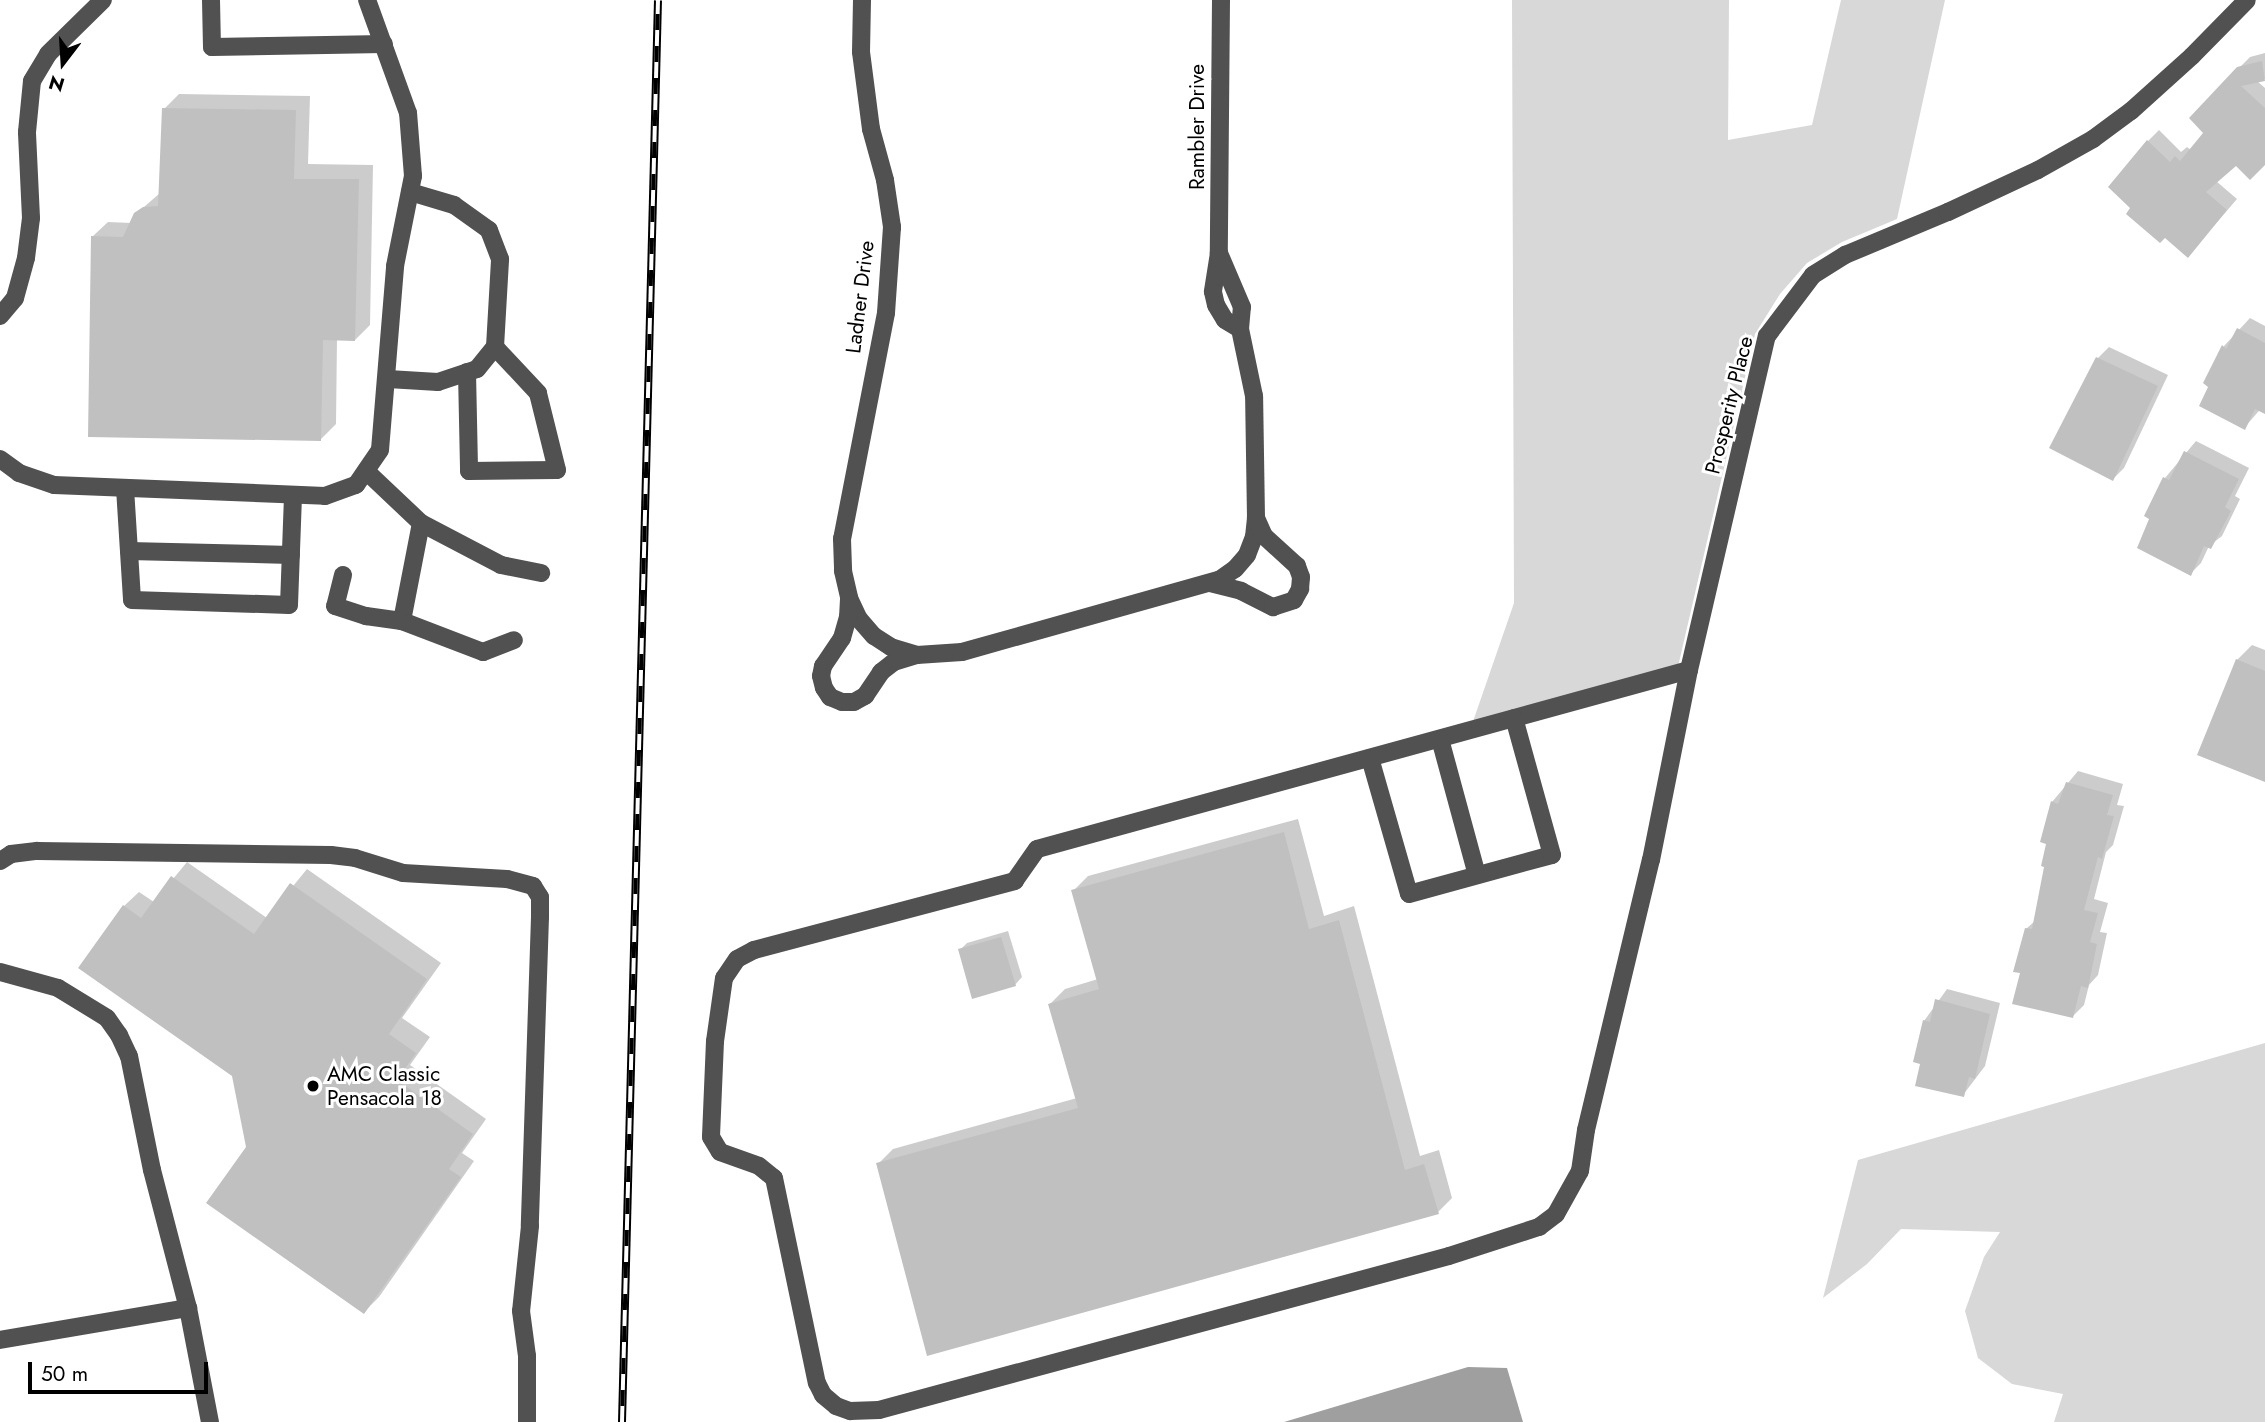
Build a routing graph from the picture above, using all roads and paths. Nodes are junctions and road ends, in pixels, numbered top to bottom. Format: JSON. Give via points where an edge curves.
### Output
{"nodes":[{"id":1,"x":103,"y":0,"type":"edge"},
{"id":2,"x":211,"y":0,"type":"edge"},
{"id":3,"x":368,"y":0,"type":"edge"},
{"id":4,"x":862,"y":0,"type":"edge"},
{"id":5,"x":1221,"y":0,"type":"edge"},
{"id":6,"x":2246,"y":0,"type":"edge"},
{"id":7,"x":384,"y":44,"type":"junction"},
{"id":8,"x":410,"y":192,"type":"junction"},
{"id":9,"x":0,"y":316,"type":"edge"},
{"id":10,"x":495,"y":347,"type":"junction"},
{"id":11,"x":467,"y":372,"type":"junction"},
{"id":12,"x":388,"y":379,"type":"junction"},
{"id":13,"x":0,"y":459,"type":"edge"},
{"id":14,"x":366,"y":471,"type":"junction"},
{"id":15,"x":125,"y":488,"type":"junction"},
{"id":16,"x":293,"y":495,"type":"junction"},
{"id":17,"x":1256,"y":518,"type":"junction"},
{"id":18,"x":421,"y":523,"type":"junction"},
{"id":19,"x":129,"y":551,"type":"junction"},
{"id":20,"x":291,"y":555,"type":"junction"},
{"id":21,"x":541,"y":573,"type":"dead end"},
{"id":22,"x":343,"y":575,"type":"dead end"},
{"id":23,"x":1210,"y":583,"type":"junction"},
{"id":24,"x":849,"y":598,"type":"junction"},
{"id":25,"x":402,"y":621,"type":"junction"},
{"id":26,"x":514,"y":640,"type":"dead end"},
{"id":27,"x":917,"y":655,"type":"junction"},
{"id":28,"x":1689,"y":670,"type":"junction"},
{"id":29,"x":1514,"y":718,"type":"junction"},
{"id":30,"x":1440,"y":739,"type":"junction"},
{"id":31,"x":1370,"y":758,"type":"junction"},
{"id":32,"x":0,"y":861,"type":"edge"},
{"id":33,"x":1477,"y":875,"type":"junction"},
{"id":34,"x":0,"y":972,"type":"edge"},
{"id":35,"x":188,"y":1308,"type":"junction"},
{"id":36,"x":0,"y":1340,"type":"edge"},
{"id":37,"x":210,"y":1422,"type":"edge"},
{"id":38,"x":527,"y":1422,"type":"edge"}],
"edges":[{"from":1,"to":9,"type":"street","via":[[48,54],[32,81],[27,132],[31,218],[26,258],[15,298]]},
{"from":2,"to":7,"type":"street","via":[[212,47]]},
{"from":3,"to":7,"type":"street"},
{"from":4,"to":24,"type":"street","name":"Ladner Drive","via":[[861,52],[870,129],[892,227],[886,313],[842,539]]},
{"from":5,"to":17,"type":"street","name":"Rambler Drive","via":[[1219,253],[1242,307],[1240,329],[1254,396]]},
{"from":6,"to":28,"type":"street","name":"Prosperity Place","via":[[2182,65],[2093,139],[2038,170],[1845,255],[1813,275],[1788,303],[1767,336]]},
{"from":7,"to":8,"type":"street","via":[[408,113]]},
{"from":8,"to":10,"type":"street","via":[[454,205],[489,230],[500,259]]},
{"from":8,"to":12,"type":"street","via":[[395,266]]},
{"from":10,"to":11,"type":"street","via":[[477,369]]},
{"from":10,"to":11,"type":"street","via":[[538,393],[557,470],[469,471]]},
{"from":11,"to":12,"type":"street","via":[[438,383]]},
{"from":12,"to":14,"type":"street","via":[[380,450]]},
{"from":13,"to":15,"type":"street","via":[[19,473],[54,485]]},
{"from":14,"to":16,"type":"street","via":[[356,485],[325,496]]},
{"from":14,"to":18,"type":"street"},
{"from":15,"to":16,"type":"street"},
{"from":15,"to":19,"type":"street"},
{"from":16,"to":20,"type":"street"},
{"from":17,"to":23,"type":"street","name":"Rambler Drive","via":[[1247,555],[1227,575]]},
{"from":17,"to":23,"type":"street","via":[[1272,546],[1297,566],[1300,589],[1294,600],[1273,607],[1241,591]]},
{"from":18,"to":21,"type":"street","via":[[501,565]]},
{"from":18,"to":25,"type":"street"},
{"from":19,"to":20,"type":"street"},
{"from":19,"to":20,"type":"street","via":[[132,600],[289,605]]},
{"from":22,"to":25,"type":"street","via":[[335,606]]},
{"from":23,"to":27,"type":"street","name":"Ladner Drive","via":[[962,652]]},
{"from":24,"to":27,"type":"street","name":"Ladner Drive","via":[[874,636]]},
{"from":24,"to":27,"type":"street","name":"Ladner Drive","via":[[842,638],[821,676],[830,697],[854,702],[865,696],[894,662]]},
{"from":25,"to":26,"type":"street","via":[[483,652]]},
{"from":28,"to":29,"type":"street"},
{"from":28,"to":31,"type":"street","name":"Prosperity Place","via":[[1580,1171],[1556,1214],[1539,1227],[1228,1317],[879,1410],[860,1412],[836,1406],[817,1383],[774,1178],[760,1166],[720,1152],[711,1137],[715,1041],[724,978],[737,958],[1015,881],[1037,849]]},
{"from":29,"to":30,"type":"street"},
{"from":29,"to":33,"type":"street","via":[[1552,855]]},
{"from":30,"to":31,"type":"street"},
{"from":30,"to":33,"type":"street"},
{"from":31,"to":33,"type":"street","via":[[1409,894]]},
{"from":32,"to":38,"type":"street","via":[[11,854],[37,851],[331,855],[403,873],[507,879],[533,887],[540,897],[530,1226],[521,1311],[527,1356]]},
{"from":34,"to":35,"type":"street","via":[[58,988],[107,1018],[118,1035],[129,1056],[152,1170]]},
{"from":35,"to":36,"type":"street"},
{"from":35,"to":37,"type":"street"}]}
